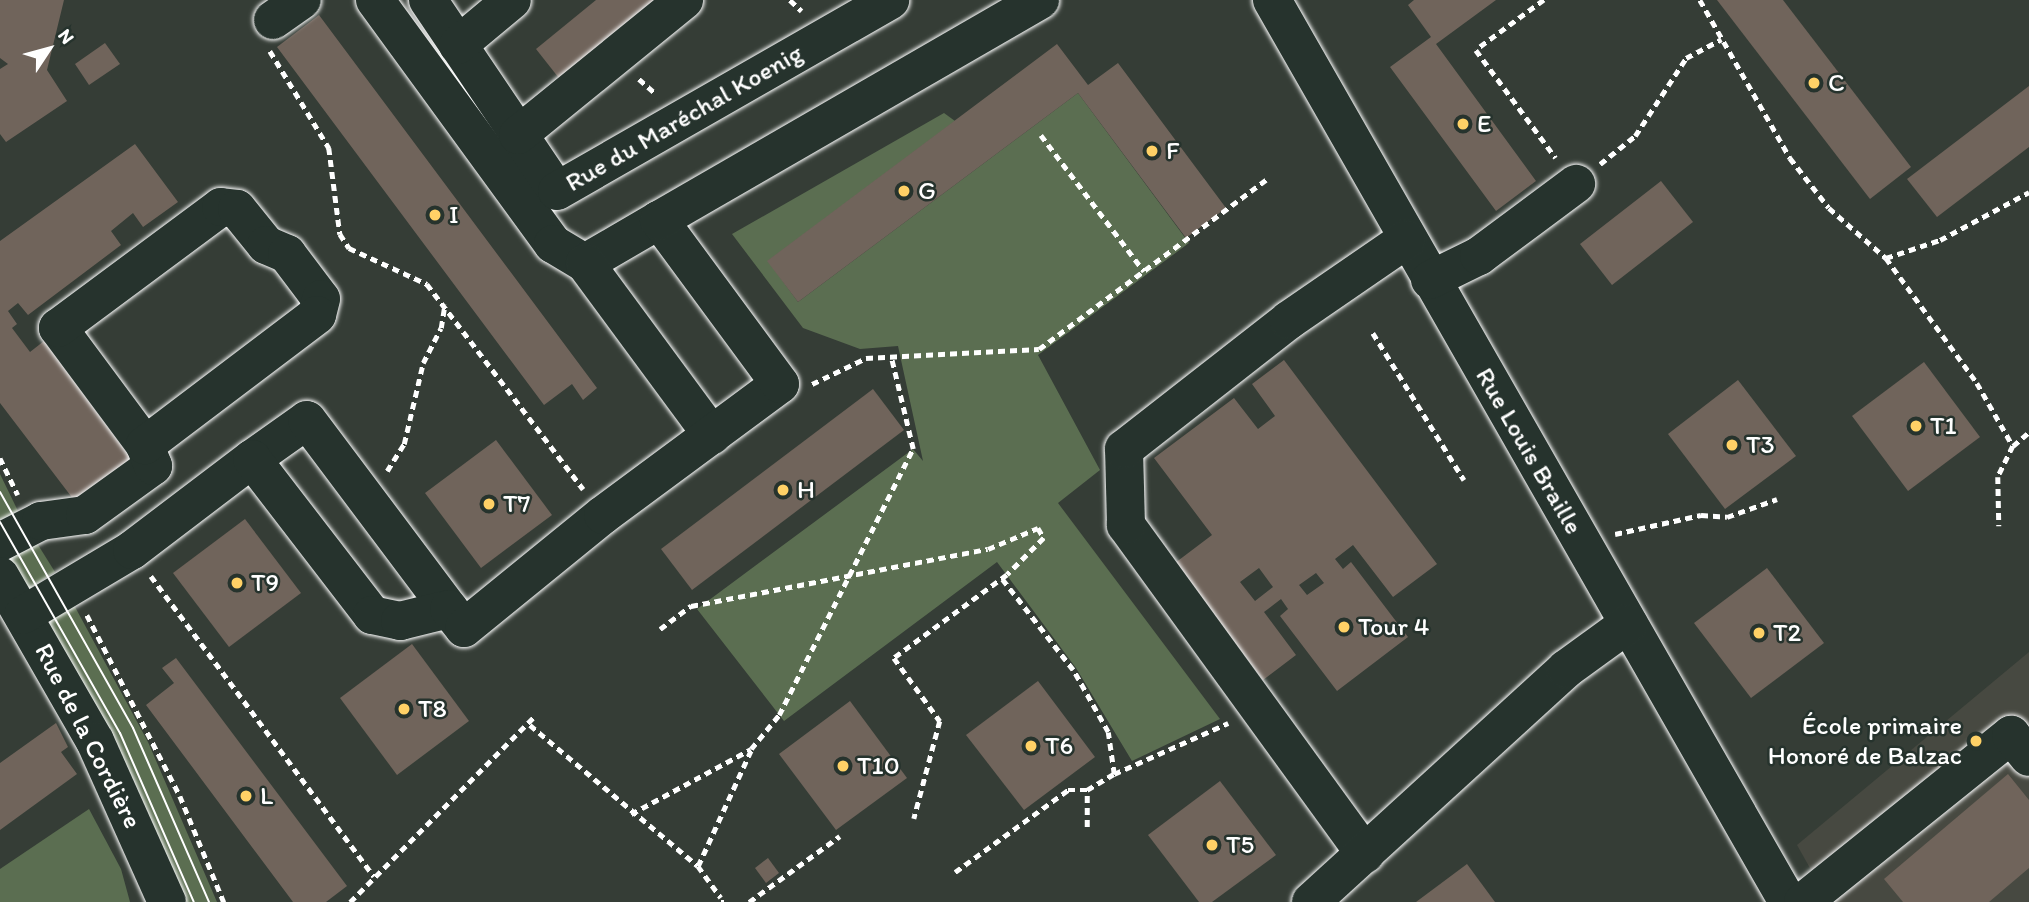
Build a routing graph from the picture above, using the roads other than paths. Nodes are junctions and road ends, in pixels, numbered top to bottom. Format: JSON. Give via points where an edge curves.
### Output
{"nodes":[{"id":1,"x":375,"y":0,"type":"edge"},
{"id":2,"x":428,"y":0,"type":"edge"},
{"id":3,"x":512,"y":0,"type":"edge"},
{"id":4,"x":684,"y":0,"type":"edge"},
{"id":5,"x":890,"y":0,"type":"edge"},
{"id":6,"x":1040,"y":0,"type":"edge"},
{"id":7,"x":1272,"y":0,"type":"edge"},
{"id":8,"x":458,"y":45,"type":"junction"},
{"id":9,"x":518,"y":135,"type":"junction"},
{"id":10,"x":1576,"y":184,"type":"road end"},
{"id":11,"x":659,"y":220,"type":"junction"},
{"id":12,"x":1407,"y":240,"type":"junction"},
{"id":13,"x":585,"y":264,"type":"junction"},
{"id":14,"x":1430,"y":280,"type":"junction"},
{"id":15,"x":712,"y":435,"type":"junction"},
{"id":16,"x":145,"y":444,"type":"junction"},
{"id":17,"x":252,"y":459,"type":"junction"},
{"id":18,"x":17,"y":534,"type":"edge"},
{"id":19,"x":0,"y":576,"type":"edge"},
{"id":20,"x":449,"y":609,"type":"junction"},
{"id":21,"x":23,"y":615,"type":"junction"},
{"id":22,"x":1628,"y":624,"type":"junction"},
{"id":23,"x":2029,"y":757,"type":"edge"},
{"id":24,"x":1365,"y":854,"type":"junction"},
{"id":25,"x":167,"y":902,"type":"edge"},
{"id":26,"x":1311,"y":902,"type":"edge"},
{"id":27,"x":1788,"y":902,"type":"edge"},
{"id":28,"x":1803,"y":902,"type":"edge"}],
"edges":[{"from":1,"to":13,"type":"street","via":[[553,244]]},
{"from":2,"to":8,"type":"street","name":"Rue du Maréchal Koenig"},
{"from":3,"to":8,"type":"street"},
{"from":4,"to":9,"type":"street"},
{"from":5,"to":9,"type":"street","name":"Rue du Maréchal Koenig","via":[[556,191]]},
{"from":6,"to":11,"type":"street"},
{"from":7,"to":12,"type":"street","name":"Rue Louis Braille"},
{"from":8,"to":9,"type":"street","name":"Rue du Maréchal Koenig"},
{"from":10,"to":14,"type":"street","via":[[1479,256]]},
{"from":11,"to":13,"type":"street"},
{"from":11,"to":15,"type":"street","via":[[780,384]]},
{"from":12,"to":14,"type":"street","name":"Rue Louis Braille"},
{"from":12,"to":24,"type":"street","via":[[1281,326],[1124,449],[1126,525]]},
{"from":13,"to":15,"type":"street"},
{"from":14,"to":22,"type":"street","name":"Rue Louis Braille"},
{"from":15,"to":20,"type":"street","via":[[603,514],[464,628]]},
{"from":16,"to":16,"type":"street","via":[[317,315],[321,299],[287,254],[265,245],[237,209],[220,207],[58,328]]},
{"from":16,"to":18,"type":"street","via":[[153,466],[85,515]]},
{"from":17,"to":20,"type":"street","via":[[372,615],[400,621]]},
{"from":17,"to":20,"type":"street","via":[[307,419]]},
{"from":17,"to":21,"type":"street","via":[[132,550]]},
{"from":19,"to":21,"type":"street","name":"Rue de la Cordière"},
{"from":21,"to":25,"type":"street","name":"Rue de la Cordière","via":[[120,791]]},
{"from":22,"to":24,"type":"street","via":[[1566,669]]},
{"from":22,"to":27,"type":"street","name":"Rue Louis Braille"},
{"from":23,"to":28,"type":"street","via":[[2011,735]]},
{"from":24,"to":26,"type":"street"}]}
